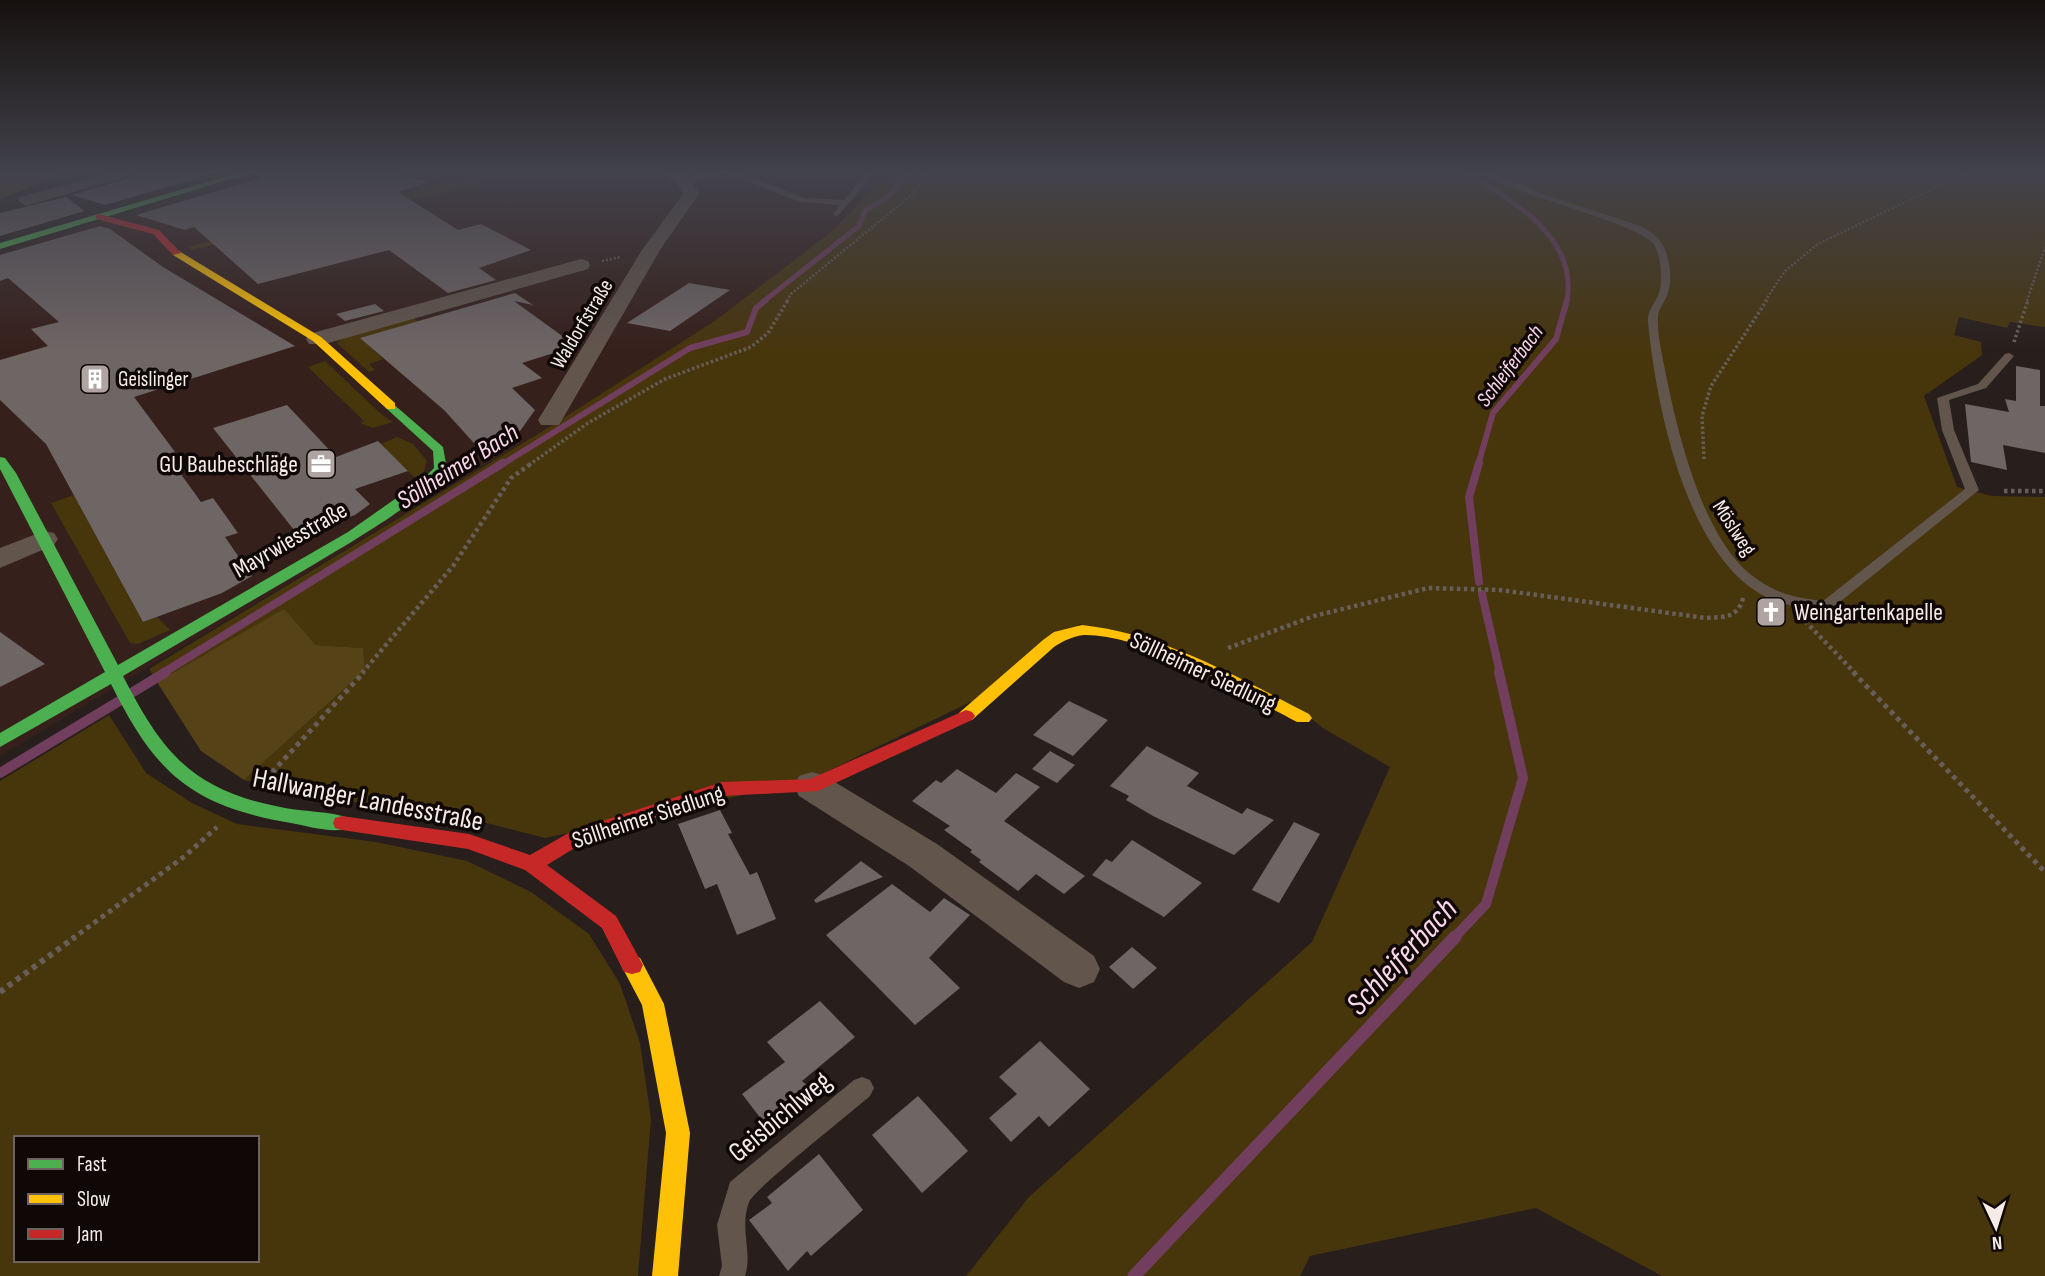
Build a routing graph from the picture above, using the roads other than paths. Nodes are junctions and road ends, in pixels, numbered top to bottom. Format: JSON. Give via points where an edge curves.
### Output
{"nodes":[{"id":1,"x":49,"y":232,"type":"edge"},
{"id":2,"x":154,"y":232,"type":"edge"},
{"id":3,"x":664,"y":232,"type":"edge"},
{"id":4,"x":1641,"y":232,"type":"edge"},
{"id":5,"x":0,"y":246,"type":"edge"},
{"id":6,"x":581,"y":265,"type":"road end"},
{"id":7,"x":317,"y":339,"type":"junction"},
{"id":8,"x":2009,"y":356,"type":"road end"},
{"id":9,"x":550,"y":420,"type":"dead end"},
{"id":10,"x":0,"y":461,"type":"edge"},
{"id":11,"x":44,"y":539,"type":"junction"},
{"id":12,"x":0,"y":559,"type":"edge"},
{"id":13,"x":115,"y":676,"type":"junction"},
{"id":14,"x":1303,"y":718,"type":"dead end"},
{"id":15,"x":0,"y":741,"type":"edge"},
{"id":16,"x":812,"y":786,"type":"junction"},
{"id":17,"x":532,"y":864,"type":"junction"},
{"id":18,"x":1079,"y":969,"type":"dead end"},
{"id":19,"x":862,"y":1088,"type":"dead end"},
{"id":20,"x":665,"y":1276,"type":"edge"},
{"id":21,"x":732,"y":1276,"type":"edge"}],
"edges":[{"from":1,"to":5,"type":"street"},
{"from":2,"to":7,"type":"street","name":"Mayrwiesstraße","via":[[176,253]]},
{"from":3,"to":9,"type":"street","name":"Waldorfstraße"},
{"from":4,"to":8,"type":"lane","name":"Möslweg","via":[[1655,240],[1662,253],[1664,291],[1652,317],[1671,425],[1694,501],[1716,544],[1746,580],[1806,608],[1826,606],[1972,490],[1948,430],[1943,398],[1982,386]]},
{"from":6,"to":7,"type":"street"},
{"from":7,"to":13,"type":"street","name":"Mayrwiesstraße","via":[[439,450],[441,469],[354,535]]},
{"from":10,"to":11,"type":"street","name":"Hallwanger Landesstraße"},
{"from":11,"to":12,"type":"street"},
{"from":11,"to":13,"type":"street","name":"Hallwanger Landesstraße"},
{"from":13,"to":15,"type":"street","name":"Mayrwiesstraße"},
{"from":13,"to":17,"type":"street","name":"Hallwanger Landesstraße","via":[[164,758],[195,785],[243,804],[303,819],[469,842]]},
{"from":14,"to":16,"type":"street","name":"Söllheimer Siedlung","via":[[1177,655],[1112,631],[1082,629],[1061,635],[962,719]]},
{"from":16,"to":17,"type":"street","name":"Söllheimer Siedlung","via":[[722,789],[579,836]]},
{"from":16,"to":18,"type":"street","via":[[920,853]]},
{"from":17,"to":20,"type":"street","name":"Hallwanger Landesstraße","via":[[609,922],[653,1004],[678,1133]]},
{"from":19,"to":21,"type":"lane","name":"Geisbichlweg","via":[[739,1191],[730,1225]]}]}
